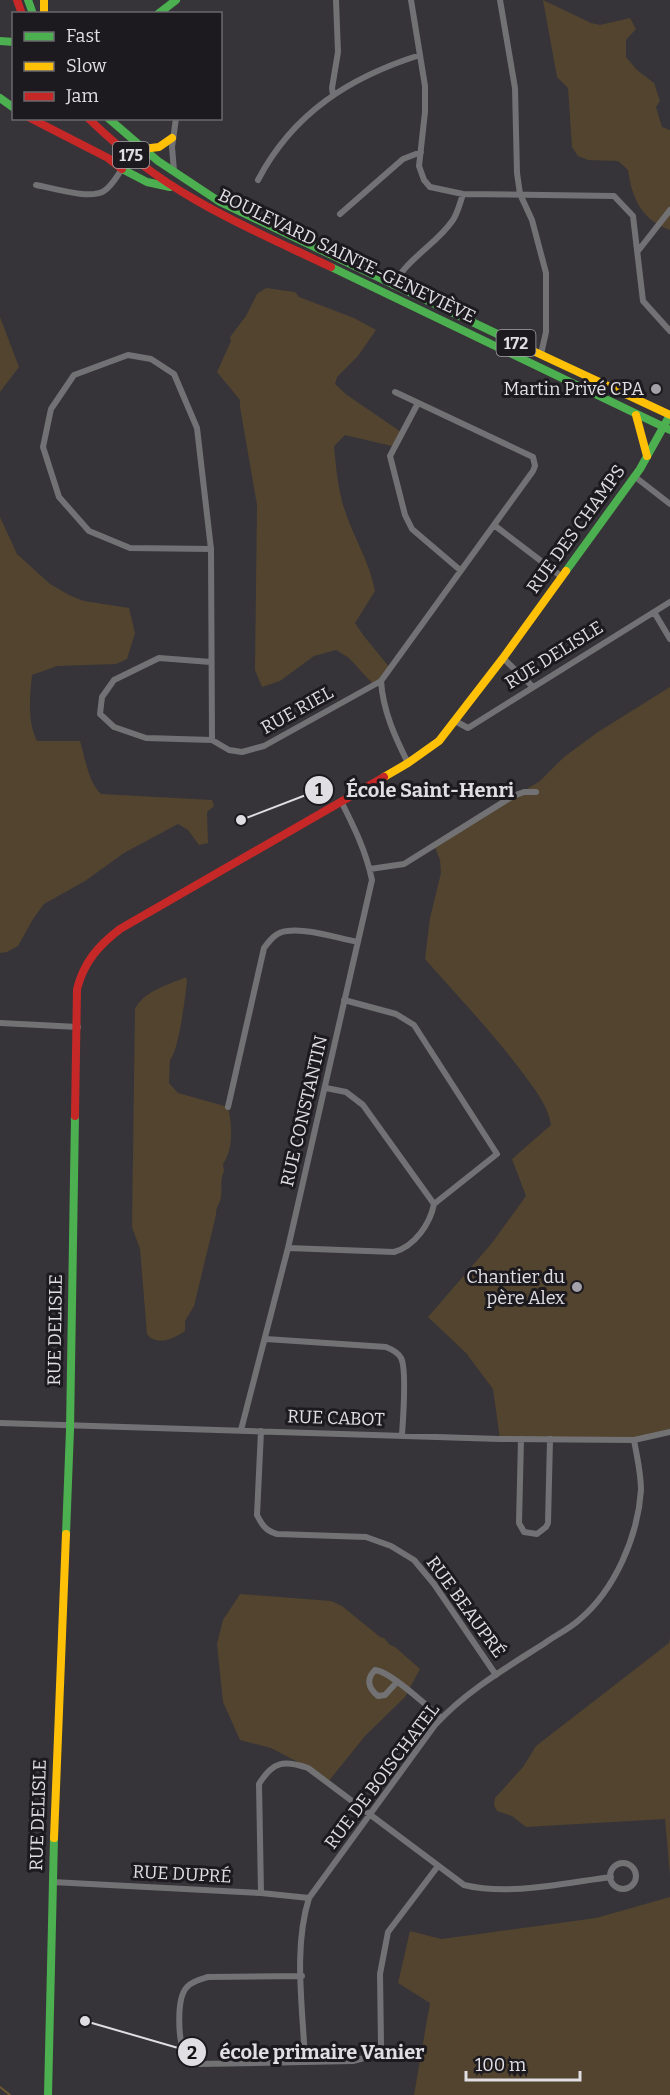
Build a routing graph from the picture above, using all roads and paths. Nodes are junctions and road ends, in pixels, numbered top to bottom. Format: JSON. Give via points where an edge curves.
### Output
{"nodes":[{"id":1,"x":177,"y":0,"type":"edge"},
{"id":2,"x":336,"y":0,"type":"edge"},
{"id":3,"x":411,"y":0,"type":"edge"},
{"id":4,"x":500,"y":0,"type":"edge"},
{"id":5,"x":161,"y":12,"type":"edge"},
{"id":6,"x":420,"y":55,"type":"junction"},
{"id":7,"x":333,"y":95,"type":"junction"},
{"id":8,"x":34,"y":120,"type":"edge"},
{"id":9,"x":90,"y":120,"type":"edge"},
{"id":10,"x":110,"y":120,"type":"edge"},
{"id":11,"x":176,"y":120,"type":"edge"},
{"id":12,"x":172,"y":138,"type":"junction"},
{"id":13,"x":143,"y":149,"type":"junction"},
{"id":14,"x":421,"y":152,"type":"junction"},
{"id":15,"x":122,"y":169,"type":"junction"},
{"id":16,"x":174,"y":173,"type":"junction"},
{"id":17,"x":258,"y":180,"type":"dead end"},
{"id":18,"x":36,"y":185,"type":"dead end"},
{"id":19,"x":176,"y":188,"type":"junction"},
{"id":20,"x":463,"y":194,"type":"junction"},
{"id":21,"x":520,"y":194,"type":"junction"},
{"id":22,"x":670,"y":210,"type":"edge"},
{"id":23,"x":340,"y":214,"type":"dead end"},
{"id":24,"x":638,"y":251,"type":"junction"},
{"id":25,"x":393,"y":286,"type":"junction"},
{"id":26,"x":670,"y":331,"type":"edge"},
{"id":27,"x":541,"y":354,"type":"junction"},
{"id":28,"x":395,"y":392,"type":"dead end"},
{"id":29,"x":418,"y":403,"type":"junction"},
{"id":30,"x":670,"y":414,"type":"edge"},
{"id":31,"x":636,"y":415,"type":"junction"},
{"id":32,"x":667,"y":429,"type":"edge"},
{"id":33,"x":648,"y":456,"type":"junction"},
{"id":34,"x":634,"y":476,"type":"junction"},
{"id":35,"x":670,"y":504,"type":"edge"},
{"id":36,"x":494,"y":525,"type":"junction"},
{"id":37,"x":212,"y":549,"type":"junction"},
{"id":38,"x":460,"y":570,"type":"junction"},
{"id":39,"x":562,"y":577,"type":"junction"},
{"id":40,"x":670,"y":602,"type":"edge"},
{"id":41,"x":654,"y":612,"type":"junction"},
{"id":42,"x":670,"y":639,"type":"edge"},
{"id":43,"x":503,"y":658,"type":"junction"},
{"id":44,"x":211,"y":662,"type":"junction"},
{"id":45,"x":381,"y":681,"type":"junction"},
{"id":46,"x":533,"y":687,"type":"junction"},
{"id":47,"x":455,"y":721,"type":"junction"},
{"id":48,"x":212,"y":740,"type":"junction"},
{"id":49,"x":421,"y":756,"type":"joint"},
{"id":50,"x":408,"y":764,"type":"junction"},
{"id":51,"x":536,"y":792,"type":"dead end"},
{"id":52,"x":340,"y":801,"type":"junction"},
{"id":53,"x":370,"y":869,"type":"junction"},
{"id":54,"x":358,"y":942,"type":"junction"},
{"id":55,"x":344,"y":1000,"type":"junction"},
{"id":56,"x":0,"y":1023,"type":"edge"},
{"id":57,"x":78,"y":1027,"type":"junction"},
{"id":58,"x":326,"y":1088,"type":"junction"},
{"id":59,"x":228,"y":1107,"type":"dead end"},
{"id":60,"x":434,"y":1204,"type":"junction"},
{"id":61,"x":288,"y":1248,"type":"junction"},
{"id":62,"x":266,"y":1339,"type":"junction"},
{"id":63,"x":0,"y":1423,"type":"edge"},
{"id":64,"x":69,"y":1425,"type":"junction"},
{"id":65,"x":241,"y":1430,"type":"junction"},
{"id":66,"x":261,"y":1431,"type":"junction"},
{"id":67,"x":670,"y":1432,"type":"edge"},
{"id":68,"x":402,"y":1435,"type":"junction"},
{"id":69,"x":521,"y":1439,"type":"junction"},
{"id":70,"x":550,"y":1439,"type":"junction"},
{"id":71,"x":634,"y":1440,"type":"junction"},
{"id":72,"x":496,"y":1675,"type":"junction"},
{"id":73,"x":397,"y":1682,"type":"junction"},
{"id":74,"x":441,"y":1718,"type":"junction"},
{"id":75,"x":370,"y":1815,"type":"junction"},
{"id":76,"x":438,"y":1866,"type":"junction"},
{"id":77,"x":610,"y":1877,"type":"junction"},
{"id":78,"x":52,"y":1882,"type":"junction"},
{"id":79,"x":261,"y":1893,"type":"junction"},
{"id":80,"x":309,"y":1898,"type":"junction"},
{"id":81,"x":302,"y":1976,"type":"junction"},
{"id":82,"x":305,"y":2062,"type":"junction"},
{"id":83,"x":48,"y":2095,"type":"edge"}],
"edges":[{"from":1,"to":5,"type":"street"},
{"from":2,"to":7,"type":"street","via":[[338,52]]},
{"from":3,"to":6,"type":"street"},
{"from":4,"to":21,"type":"street","via":[[515,88]]},
{"from":6,"to":7,"type":"street","via":[[368,74]]},
{"from":6,"to":14,"type":"street","via":[[425,86]]},
{"from":7,"to":17,"type":"street","via":[[296,128]]},
{"from":8,"to":15,"type":"street"},
{"from":9,"to":19,"type":"street","name":"BOULEVARD SAINTE-GENEVIÈVE","number":"175"},
{"from":10,"to":13,"type":"street","name":"BOULEVARD SAINTE-GENEVIÈVE","number":"172"},
{"from":11,"to":12,"type":"street"},
{"from":12,"to":13,"type":"street","via":[[159,147]]},
{"from":12,"to":16,"type":"street"},
{"from":13,"to":16,"type":"street","name":"BOULEVARD SAINTE-GENEVIÈVE","number":"172"},
{"from":14,"to":20,"type":"street","via":[[418,166],[430,187]]},
{"from":14,"to":23,"type":"street","via":[[403,159]]},
{"from":15,"to":18,"type":"street","via":[[97,194]]},
{"from":15,"to":19,"type":"street","via":[[147,182]]},
{"from":16,"to":25,"type":"street","name":"BOULEVARD SAINTE-GENEVIÈVE","number":"172","via":[[220,202]]},
{"from":19,"to":31,"type":"street","name":"BOULEVARD SAINTE-GENEVIÈVE","number":"172","via":[[240,224]]},
{"from":20,"to":21,"type":"street"},
{"from":20,"to":25,"type":"street","via":[[453,220],[404,269]]},
{"from":21,"to":24,"type":"street","via":[[614,196],[633,216]]},
{"from":21,"to":27,"type":"street","via":[[532,220],[546,273],[546,332]]},
{"from":22,"to":24,"type":"street"},
{"from":24,"to":26,"type":"street","via":[[643,301]]},
{"from":25,"to":27,"type":"street","name":"BOULEVARD SAINTE-GENEVIÈVE","number":"172"},
{"from":27,"to":30,"type":"street","name":"BOULEVARD SAINTE-GENEVIÈVE","number":"172"},
{"from":28,"to":29,"type":"street"},
{"from":29,"to":36,"type":"street","name":"RUE RIEL","via":[[533,457],[533,471]]},
{"from":29,"to":38,"type":"street","via":[[390,456],[412,529]]},
{"from":30,"to":32,"type":"street","name":"RUE DES CHAMPS"},
{"from":31,"to":32,"type":"street","name":"BOULEVARD SAINTE-GENEVIÈVE","number":"172"},
{"from":31,"to":33,"type":"street"},
{"from":32,"to":33,"type":"street","name":"RUE DES CHAMPS"},
{"from":33,"to":34,"type":"street","name":"RUE DES CHAMPS"},
{"from":34,"to":35,"type":"street"},
{"from":34,"to":39,"type":"street","name":"RUE DES CHAMPS"},
{"from":36,"to":38,"type":"street","name":"RUE RIEL"},
{"from":36,"to":39,"type":"street"},
{"from":37,"to":37,"type":"street","via":[[130,548],[89,531],[59,497],[43,447],[51,409],[74,375],[128,355],[151,359],[174,374],[197,428]]},
{"from":37,"to":44,"type":"street"},
{"from":38,"to":45,"type":"street","name":"RUE RIEL"},
{"from":39,"to":43,"type":"street","name":"RUE DES CHAMPS"},
{"from":40,"to":41,"type":"street","name":"RUE DELISLE"},
{"from":41,"to":42,"type":"street"},
{"from":41,"to":46,"type":"street","name":"RUE DELISLE"},
{"from":43,"to":46,"type":"street"},
{"from":43,"to":47,"type":"street","name":"RUE DES CHAMPS"},
{"from":44,"to":48,"type":"street"},
{"from":44,"to":48,"type":"street","name":"RUE RIEL","via":[[159,658],[114,680],[102,697],[100,714],[114,727],[146,738]]},
{"from":45,"to":48,"type":"street","name":"RUE RIEL","via":[[264,746],[238,752]]},
{"from":45,"to":50,"type":"street","via":[[393,732]]},
{"from":46,"to":47,"type":"street","name":"RUE DELISLE","via":[[468,728]]},
{"from":47,"to":49,"type":"street","name":"RUE DES CHAMPS"},
{"from":49,"to":50,"type":"street","name":"RUE DELISLE"},
{"from":50,"to":52,"type":"street","name":"RUE DELISLE"},
{"from":51,"to":53,"type":"street","via":[[513,796],[404,864]]},
{"from":52,"to":53,"type":"street","name":"RUE CONSTANTIN"},
{"from":52,"to":57,"type":"street","name":"RUE DELISLE","via":[[94,948],[77,988]]},
{"from":53,"to":54,"type":"street","name":"RUE CONSTANTIN","via":[[372,880]]},
{"from":54,"to":55,"type":"street","name":"RUE CONSTANTIN"},
{"from":54,"to":59,"type":"street","via":[[301,931],[286,931],[270,940],[264,948]]},
{"from":55,"to":58,"type":"street","name":"RUE CONSTANTIN"},
{"from":55,"to":60,"type":"street","via":[[396,1014],[414,1025],[497,1154]]},
{"from":56,"to":57,"type":"street"},
{"from":57,"to":64,"type":"street","name":"RUE DELISLE"},
{"from":58,"to":60,"type":"street","via":[[346,1092],[363,1105]]},
{"from":58,"to":61,"type":"street","name":"RUE CONSTANTIN"},
{"from":60,"to":61,"type":"street","via":[[424,1228],[399,1251]]},
{"from":61,"to":62,"type":"street","name":"RUE CONSTANTIN"},
{"from":62,"to":65,"type":"street","name":"RUE CONSTANTIN"},
{"from":62,"to":68,"type":"street","via":[[386,1347],[396,1352],[402,1358],[403,1371]]},
{"from":63,"to":64,"type":"street","name":"RUE CABOT"},
{"from":64,"to":65,"type":"street","name":"RUE CABOT"},
{"from":64,"to":78,"type":"street","name":"RUE DELISLE"},
{"from":65,"to":66,"type":"street","name":"RUE CABOT"},
{"from":66,"to":68,"type":"street","name":"RUE CABOT"},
{"from":66,"to":72,"type":"street","name":"RUE BEAUPRÉ","via":[[257,1515],[261,1525],[277,1534],[366,1537],[414,1560]]},
{"from":67,"to":71,"type":"street","name":"RUE CABOT"},
{"from":68,"to":69,"type":"street","name":"RUE CABOT"},
{"from":69,"to":70,"type":"street","name":"RUE CABOT"},
{"from":69,"to":70,"type":"street","via":[[519,1523],[524,1532],[537,1534],[548,1523]]},
{"from":70,"to":71,"type":"street","name":"RUE CABOT"},
{"from":71,"to":72,"type":"street","name":"RUE DE BOISCHATEL","via":[[640,1471],[639,1506],[632,1536],[613,1581],[579,1620]]},
{"from":72,"to":74,"type":"street","name":"RUE DE BOISCHATEL"},
{"from":73,"to":73,"type":"street","via":[[382,1670],[375,1670],[369,1683],[378,1696],[385,1695]]},
{"from":73,"to":74,"type":"street"},
{"from":74,"to":75,"type":"street","name":"RUE DE BOISCHATEL"},
{"from":75,"to":76,"type":"street"},
{"from":75,"to":79,"type":"street","via":[[308,1768],[285,1763],[266,1772],[259,1784]]},
{"from":75,"to":80,"type":"street","name":"RUE DE BOISCHATEL"},
{"from":76,"to":77,"type":"street","via":[[464,1885],[498,1889]]},
{"from":76,"to":82,"type":"street","via":[[388,1932],[380,1974],[381,2044],[376,2052],[353,2061]]},
{"from":77,"to":77,"type":"street","via":[[614,1885],[626,1888],[635,1881],[636,1872],[631,1865],[619,1863]]},
{"from":78,"to":79,"type":"street","name":"RUE DUPRÉ"},
{"from":78,"to":83,"type":"street","name":"RUE DELISLE"},
{"from":79,"to":80,"type":"street","name":"RUE DUPRÉ"},
{"from":80,"to":81,"type":"street","name":"RUE DE BOISCHATEL","via":[[301,1938]]},
{"from":81,"to":82,"type":"street","name":"RUE DE BOISCHATEL"},
{"from":81,"to":82,"type":"street","via":[[200,1979],[184,1990],[180,2008],[184,2051],[200,2064]]}]}
